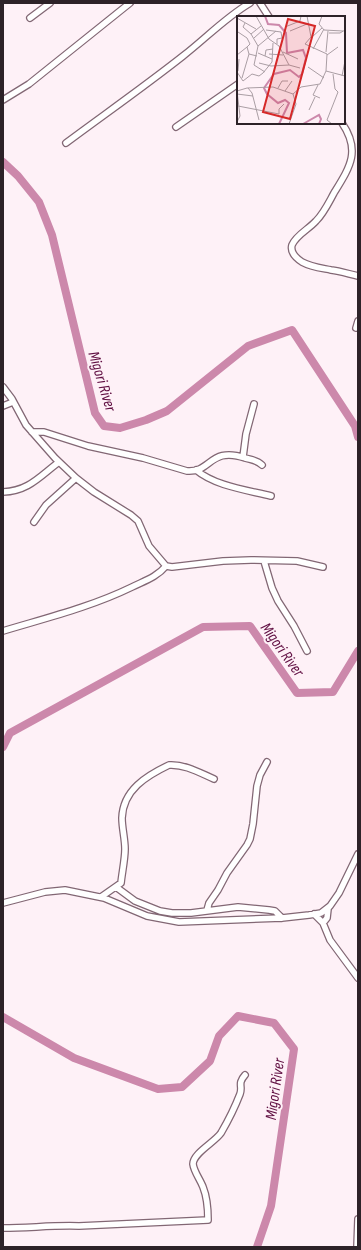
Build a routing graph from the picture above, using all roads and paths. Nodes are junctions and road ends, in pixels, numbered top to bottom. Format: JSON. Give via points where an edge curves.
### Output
{"nodes":[{"id":1,"x":50,"y":3,"type":"edge"},
{"id":2,"x":130,"y":3,"type":"edge"},
{"id":3,"x":250,"y":3,"type":"edge"},
{"id":4,"x":260,"y":3,"type":"edge"},
{"id":5,"x":268,"y":16,"type":"edge"},
{"id":6,"x":30,"y":18,"type":"dead end"},
{"id":7,"x":237,"y":85,"type":"edge"},
{"id":8,"x":3,"y":100,"type":"edge"},
{"id":9,"x":343,"y":124,"type":"edge"},
{"id":10,"x":176,"y":127,"type":"dead end"},
{"id":11,"x":66,"y":144,"type":"dead end"},
{"id":12,"x":356,"y":147,"type":"edge"},
{"id":13,"x":358,"y":276,"type":"edge"},
{"id":14,"x":358,"y":321,"type":"edge"},
{"id":15,"x":356,"y":328,"type":"dead end"},
{"id":16,"x":3,"y":387,"type":"edge"},
{"id":17,"x":13,"y":402,"type":"junction"},
{"id":18,"x":254,"y":404,"type":"dead end"},
{"id":19,"x":3,"y":406,"type":"edge"},
{"id":20,"x":32,"y":432,"type":"junction"},
{"id":21,"x":243,"y":457,"type":"junction"},
{"id":22,"x":60,"y":462,"type":"junction"},
{"id":23,"x":262,"y":465,"type":"dead end"},
{"id":24,"x":196,"y":470,"type":"junction"},
{"id":25,"x":76,"y":478,"type":"junction"},
{"id":26,"x":3,"y":492,"type":"edge"},
{"id":27,"x":271,"y":496,"type":"dead end"},
{"id":28,"x":34,"y":522,"type":"dead end"},
{"id":29,"x":264,"y":561,"type":"junction"},
{"id":30,"x":166,"y":566,"type":"junction"},
{"id":31,"x":323,"y":567,"type":"dead end"},
{"id":32,"x":3,"y":631,"type":"edge"},
{"id":33,"x":307,"y":651,"type":"dead end"},
{"id":34,"x":267,"y":762,"type":"dead end"},
{"id":35,"x":214,"y":779,"type":"dead end"},
{"id":36,"x":358,"y":854,"type":"edge"},
{"id":37,"x":116,"y":887,"type":"junction"},
{"id":38,"x":101,"y":897,"type":"junction"},
{"id":39,"x":3,"y":903,"type":"edge"},
{"id":40,"x":328,"y":909,"type":"junction"},
{"id":41,"x":207,"y":910,"type":"junction"},
{"id":42,"x":314,"y":914,"type":"junction"},
{"id":43,"x":282,"y":918,"type":"junction"},
{"id":44,"x":323,"y":923,"type":"junction"},
{"id":45,"x":358,"y":978,"type":"edge"},
{"id":46,"x":245,"y":1075,"type":"dead end"},
{"id":47,"x":358,"y":1219,"type":"edge"},
{"id":48,"x":3,"y":1228,"type":"edge"},
{"id":49,"x":357,"y":1247,"type":"edge"}],
"edges":[{"from":1,"to":6,"type":"street"},
{"from":2,"to":8,"type":"street","via":[[29,84]]},
{"from":3,"to":11,"type":"street","via":[[136,93]]},
{"from":4,"to":5,"type":"street"},
{"from":7,"to":10,"type":"street"},
{"from":9,"to":12,"type":"street"},
{"from":12,"to":13,"type":"street","via":[[348,168],[324,210],[291,248],[302,262]]},
{"from":14,"to":15,"type":"street"},
{"from":16,"to":17,"type":"street"},
{"from":17,"to":19,"type":"street"},
{"from":17,"to":20,"type":"street"},
{"from":18,"to":21,"type":"street"},
{"from":20,"to":22,"type":"street"},
{"from":20,"to":24,"type":"street","via":[[44,432],[182,470]]},
{"from":21,"to":23,"type":"street","via":[[256,460]]},
{"from":21,"to":24,"type":"street","via":[[231,454],[218,456]]},
{"from":22,"to":25,"type":"street"},
{"from":22,"to":26,"type":"street","via":[[27,487]]},
{"from":24,"to":27,"type":"street","via":[[214,481]]},
{"from":25,"to":28,"type":"street","via":[[46,505]]},
{"from":25,"to":30,"type":"street","via":[[100,497],[135,517],[149,546]]},
{"from":29,"to":30,"type":"street","via":[[223,561]]},
{"from":29,"to":31,"type":"street","via":[[297,561]]},
{"from":29,"to":33,"type":"street","via":[[278,601]]},
{"from":30,"to":32,"type":"street","via":[[146,581],[104,600]]},
{"from":34,"to":41,"type":"street","via":[[257,786],[248,843],[227,873]]},
{"from":35,"to":37,"type":"street","via":[[191,769],[169,765],[138,783],[131,790],[123,810],[125,850],[121,883]]},
{"from":36,"to":40,"type":"street"},
{"from":37,"to":38,"type":"street"},
{"from":37,"to":41,"type":"street","via":[[135,901],[160,911],[178,914]]},
{"from":38,"to":39,"type":"street","via":[[65,890],[45,892]]},
{"from":38,"to":43,"type":"street","via":[[146,916],[179,922]]},
{"from":40,"to":42,"type":"street"},
{"from":40,"to":44,"type":"street","via":[[327,918]]},
{"from":41,"to":43,"type":"street","via":[[238,907],[264,909],[275,911]]},
{"from":42,"to":43,"type":"street"},
{"from":42,"to":44,"type":"street"},
{"from":44,"to":45,"type":"street","via":[[330,940]]},
{"from":46,"to":48,"type":"street","via":[[240,1081],[241,1092],[222,1131],[194,1160],[194,1168],[207,1203],[208,1220]]},
{"from":47,"to":49,"type":"street"}]}
